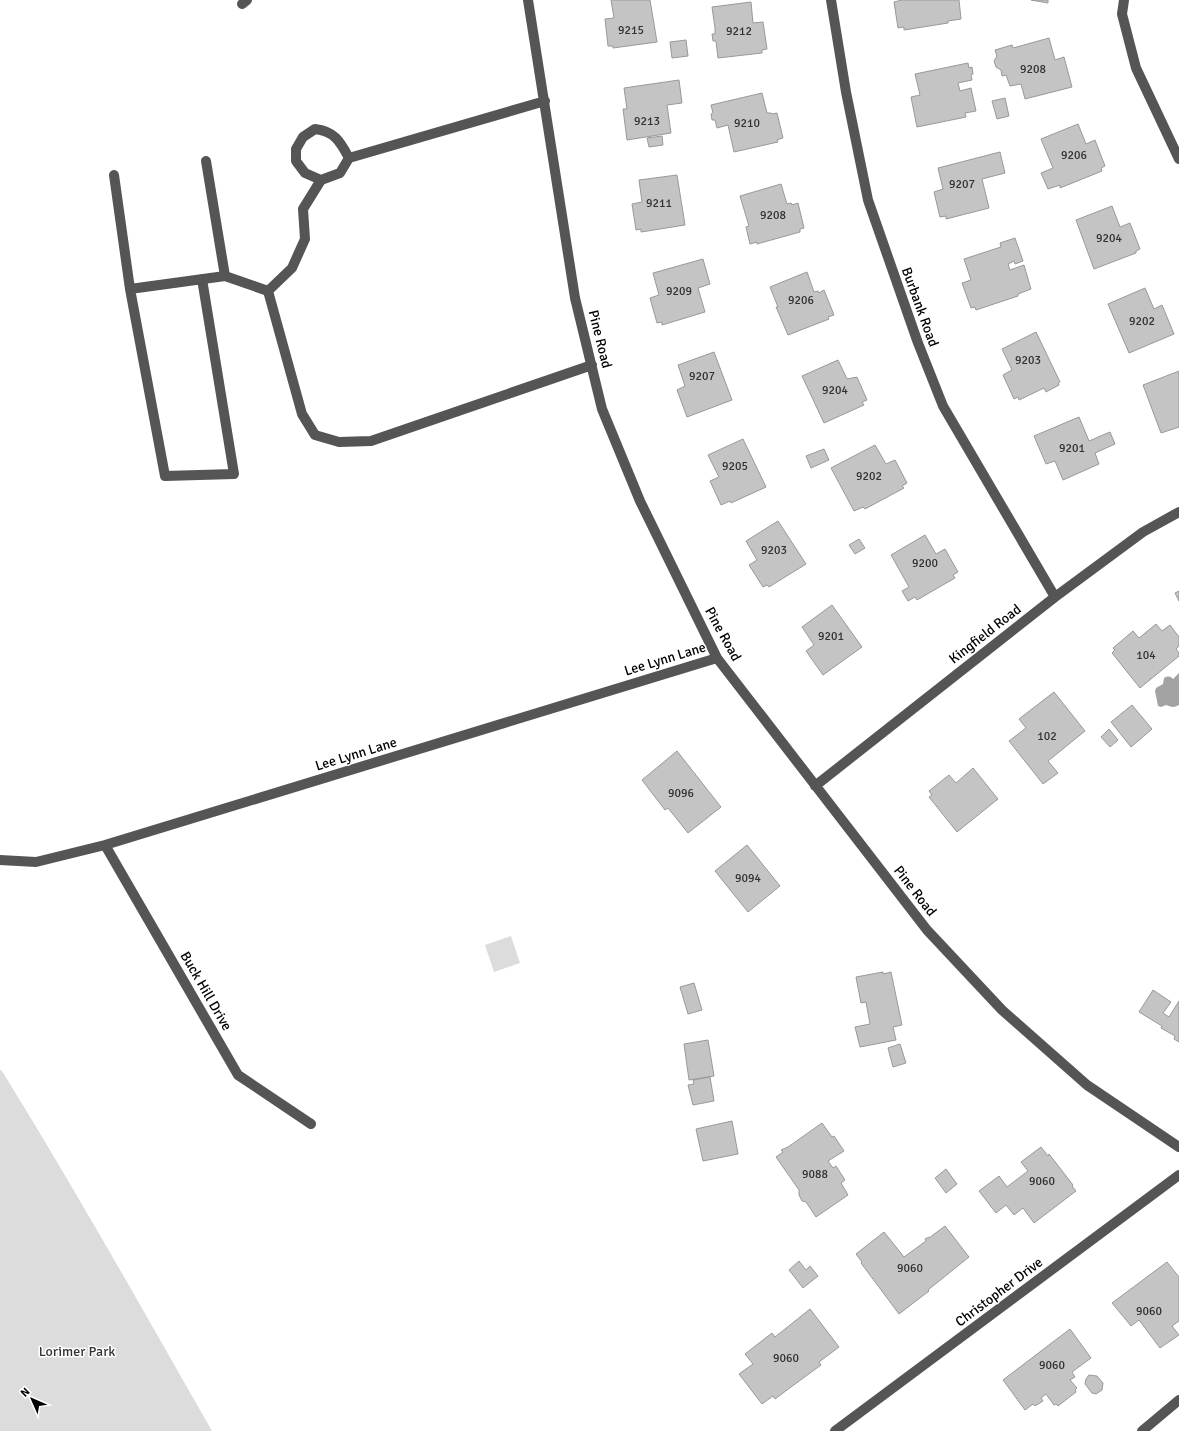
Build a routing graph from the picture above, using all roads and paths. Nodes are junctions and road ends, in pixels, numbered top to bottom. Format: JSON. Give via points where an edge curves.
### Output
{"nodes":[{"id":1,"x":528,"y":0,"type":"edge"},
{"id":2,"x":831,"y":0,"type":"edge"},
{"id":3,"x":1124,"y":0,"type":"edge"},
{"id":4,"x":545,"y":101,"type":"junction"},
{"id":5,"x":349,"y":158,"type":"junction"},
{"id":6,"x":1179,"y":159,"type":"edge"},
{"id":7,"x":206,"y":161,"type":"dead end"},
{"id":8,"x":114,"y":174,"type":"dead end"},
{"id":9,"x":321,"y":180,"type":"junction"},
{"id":10,"x":226,"y":276,"type":"junction"},
{"id":11,"x":202,"y":279,"type":"junction"},
{"id":12,"x":130,"y":289,"type":"junction"},
{"id":13,"x":268,"y":290,"type":"junction"},
{"id":14,"x":592,"y":365,"type":"junction"},
{"id":15,"x":1179,"y":512,"type":"edge"},
{"id":16,"x":1055,"y":597,"type":"junction"},
{"id":17,"x":717,"y":658,"type":"junction"},
{"id":18,"x":815,"y":786,"type":"junction"},
{"id":19,"x":105,"y":845,"type":"junction"},
{"id":20,"x":0,"y":860,"type":"edge"},
{"id":21,"x":311,"y":1124,"type":"dead end"},
{"id":22,"x":1179,"y":1147,"type":"edge"},
{"id":23,"x":1179,"y":1174,"type":"edge"},
{"id":24,"x":1179,"y":1400,"type":"edge"},
{"id":25,"x":835,"y":1431,"type":"edge"},
{"id":26,"x":1142,"y":1431,"type":"edge"}],
"edges":[{"from":1,"to":4,"type":"street","name":"Pine Road"},
{"from":2,"to":16,"type":"street","name":"Burbank Road","via":[[868,200],[918,343],[943,406]]},
{"from":3,"to":6,"type":"street","via":[[1122,14],[1136,68]]},
{"from":4,"to":5,"type":"street"},
{"from":4,"to":14,"type":"street","name":"Pine Road","via":[[575,298]]},
{"from":5,"to":9,"type":"street","via":[[340,173]]},
{"from":5,"to":9,"type":"street","via":[[344,147],[327,130],[315,129],[303,137],[296,149],[296,161],[305,173]]},
{"from":7,"to":10,"type":"street"},
{"from":8,"to":12,"type":"street"},
{"from":9,"to":13,"type":"street","via":[[303,209],[305,239],[292,268]]},
{"from":10,"to":11,"type":"street"},
{"from":10,"to":13,"type":"street"},
{"from":11,"to":12,"type":"street"},
{"from":11,"to":12,"type":"street","via":[[234,474],[165,476]]},
{"from":13,"to":14,"type":"street","via":[[302,414],[315,435],[338,442],[371,441]]},
{"from":14,"to":17,"type":"street","name":"Pine Road","via":[[602,409],[640,501]]},
{"from":15,"to":16,"type":"street","name":"Kingfield Road","via":[[1143,532]]},
{"from":16,"to":18,"type":"street","name":"Kingfield Road"},
{"from":17,"to":18,"type":"street","name":"Pine Road"},
{"from":17,"to":19,"type":"street","name":"Lee Lynn Lane"},
{"from":18,"to":22,"type":"street","name":"Pine Road","via":[[927,930],[1002,1010],[1087,1085]]},
{"from":19,"to":20,"type":"street","name":"Lee Lynn Lane","via":[[36,862]]},
{"from":19,"to":21,"type":"street","name":"Buck Hill Drive","via":[[238,1075]]},
{"from":23,"to":25,"type":"street","name":"Christopher Drive"},
{"from":24,"to":26,"type":"street"}]}
